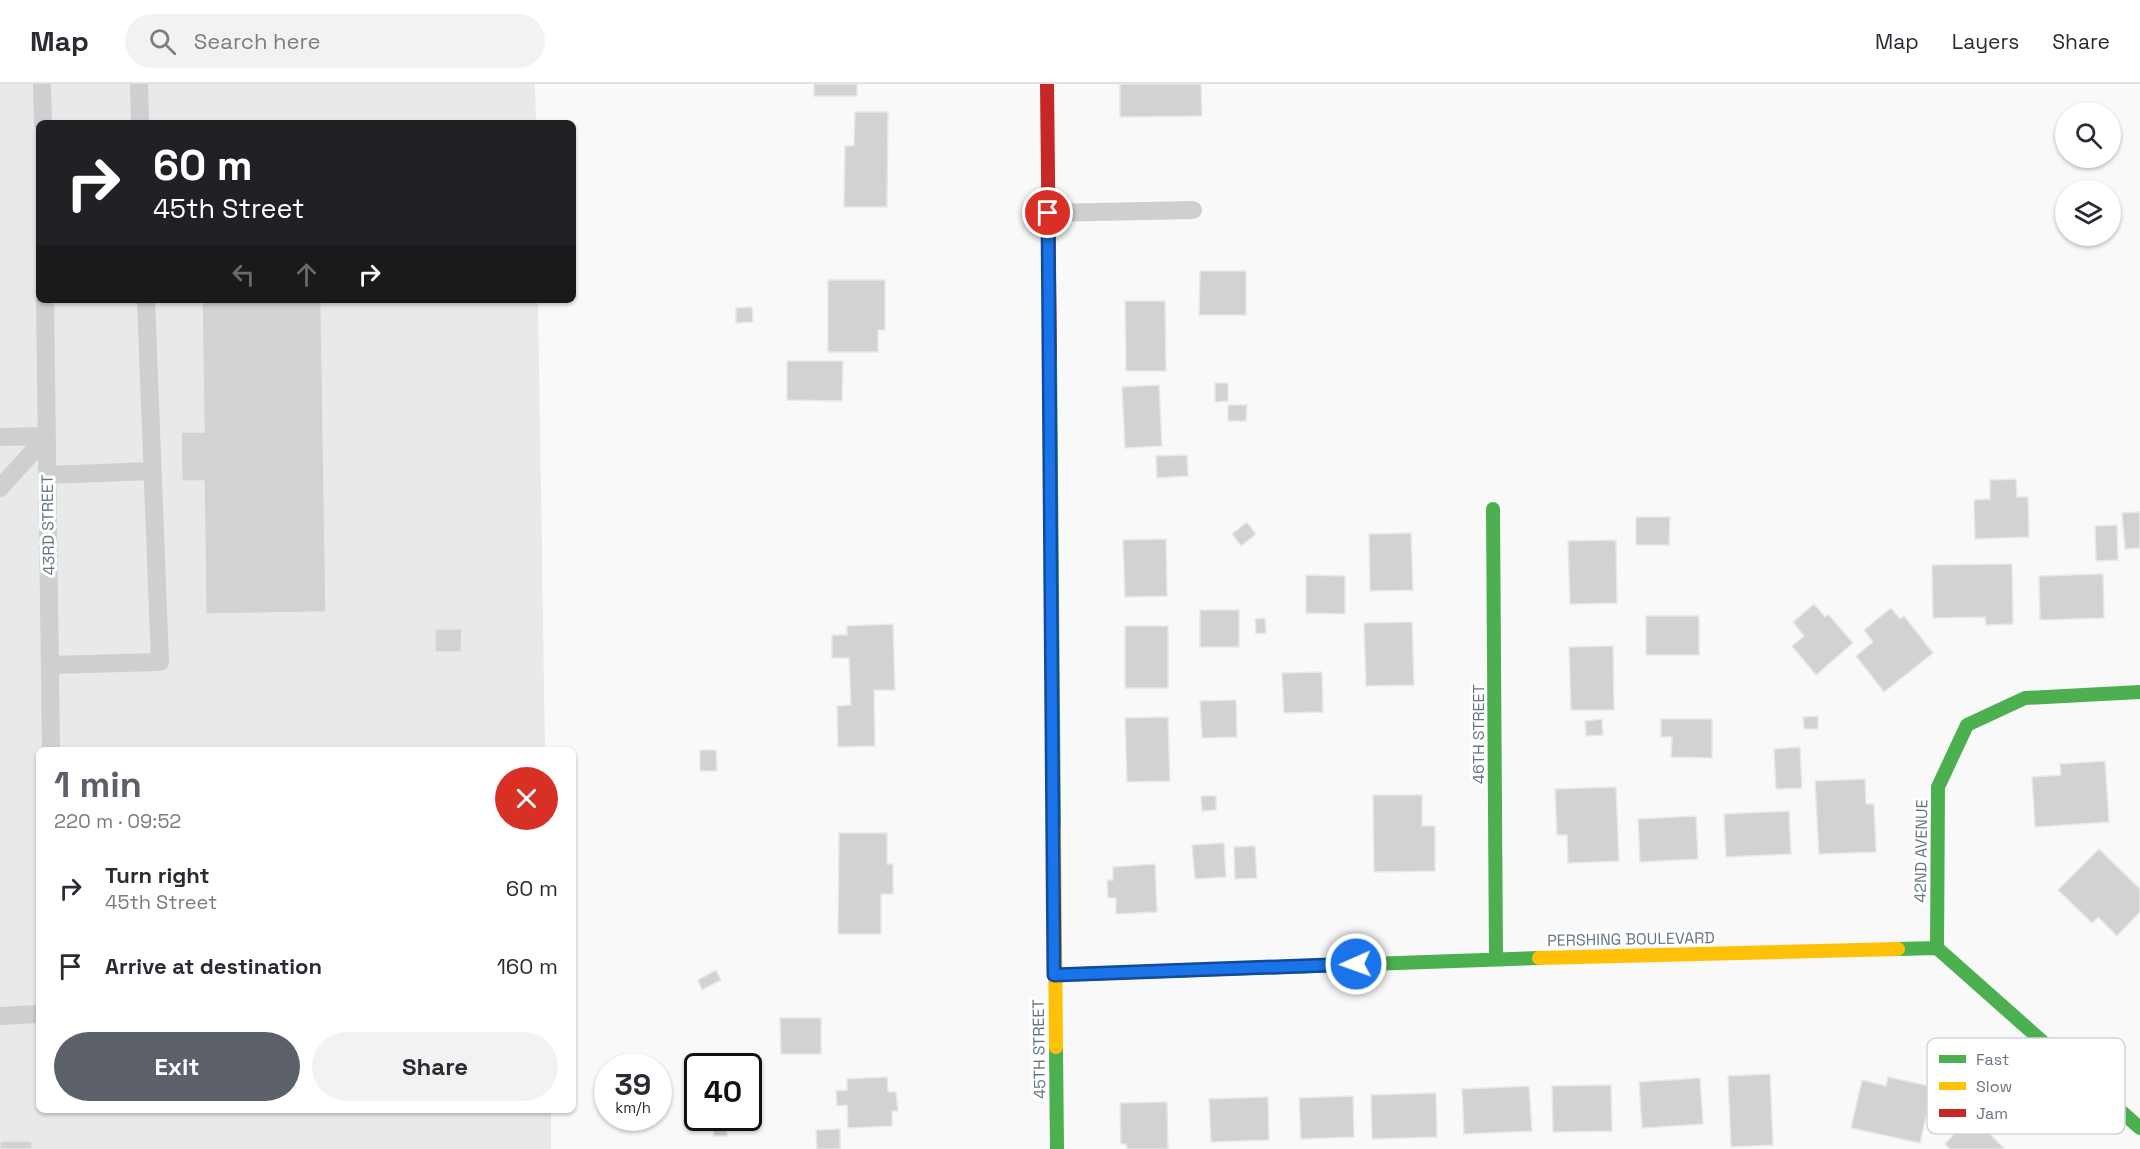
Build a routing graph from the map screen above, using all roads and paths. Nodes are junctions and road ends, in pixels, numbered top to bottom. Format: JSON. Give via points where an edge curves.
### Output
{"nodes":[{"id":1,"x":42,"y":84,"type":"edge"},
{"id":2,"x":138,"y":84,"type":"edge"},
{"id":3,"x":1047,"y":84,"type":"edge"},
{"id":4,"x":43,"y":120,"type":"edge"},
{"id":5,"x":140,"y":120,"type":"edge"},
{"id":6,"x":1193,"y":210,"type":"dead end"},
{"id":7,"x":1048,"y":213,"type":"junction"},
{"id":8,"x":45,"y":303,"type":"edge"},
{"id":9,"x":146,"y":303,"type":"edge"},
{"id":10,"x":47,"y":436,"type":"junction"},
{"id":11,"x":0,"y":437,"type":"edge"},
{"id":12,"x":152,"y":471,"type":"junction"},
{"id":13,"x":47,"y":475,"type":"junction"},
{"id":14,"x":0,"y":488,"type":"edge"},
{"id":15,"x":1493,"y":509,"type":"dead end"},
{"id":16,"x":50,"y":664,"type":"junction"},
{"id":17,"x":2140,"y":692,"type":"edge"},
{"id":18,"x":51,"y":747,"type":"edge"},
{"id":19,"x":1937,"y":948,"type":"junction"},
{"id":20,"x":1496,"y":959,"type":"junction"},
{"id":21,"x":1054,"y":975,"type":"junction"},
{"id":22,"x":36,"y":1014,"type":"edge"},
{"id":23,"x":0,"y":1016,"type":"edge"},
{"id":24,"x":2038,"y":1038,"type":"edge"},
{"id":25,"x":2125,"y":1115,"type":"edge"},
{"id":26,"x":2140,"y":1128,"type":"edge"},
{"id":27,"x":1057,"y":1149,"type":"edge"}],
"edges":[{"from":1,"to":4,"type":"lane"},
{"from":2,"to":5,"type":"lane"},
{"from":3,"to":7,"type":"street","name":"45TH STREET"},
{"from":6,"to":7,"type":"lane"},
{"from":7,"to":21,"type":"street","name":"45TH STREET"},
{"from":8,"to":10,"type":"lane","name":"43RD STREET"},
{"from":9,"to":12,"type":"lane"},
{"from":10,"to":11,"type":"lane"},
{"from":10,"to":13,"type":"lane","name":"43RD STREET"},
{"from":10,"to":14,"type":"lane"},
{"from":12,"to":13,"type":"lane"},
{"from":12,"to":16,"type":"lane","via":[[160,662]]},
{"from":13,"to":16,"type":"lane","name":"43RD STREET"},
{"from":15,"to":20,"type":"street","name":"46TH STREET"},
{"from":16,"to":18,"type":"lane","name":"43RD STREET"},
{"from":17,"to":19,"type":"street","name":"42ND AVENUE","via":[[2025,698],[1967,725],[1938,786]]},
{"from":19,"to":20,"type":"street","name":"PERSHING BOULEVARD"},
{"from":19,"to":24,"type":"street"},
{"from":20,"to":21,"type":"street","name":"PERSHING BOULEVARD"},
{"from":21,"to":27,"type":"street","name":"45TH STREET"},
{"from":22,"to":23,"type":"lane"},
{"from":25,"to":26,"type":"street"}]}
